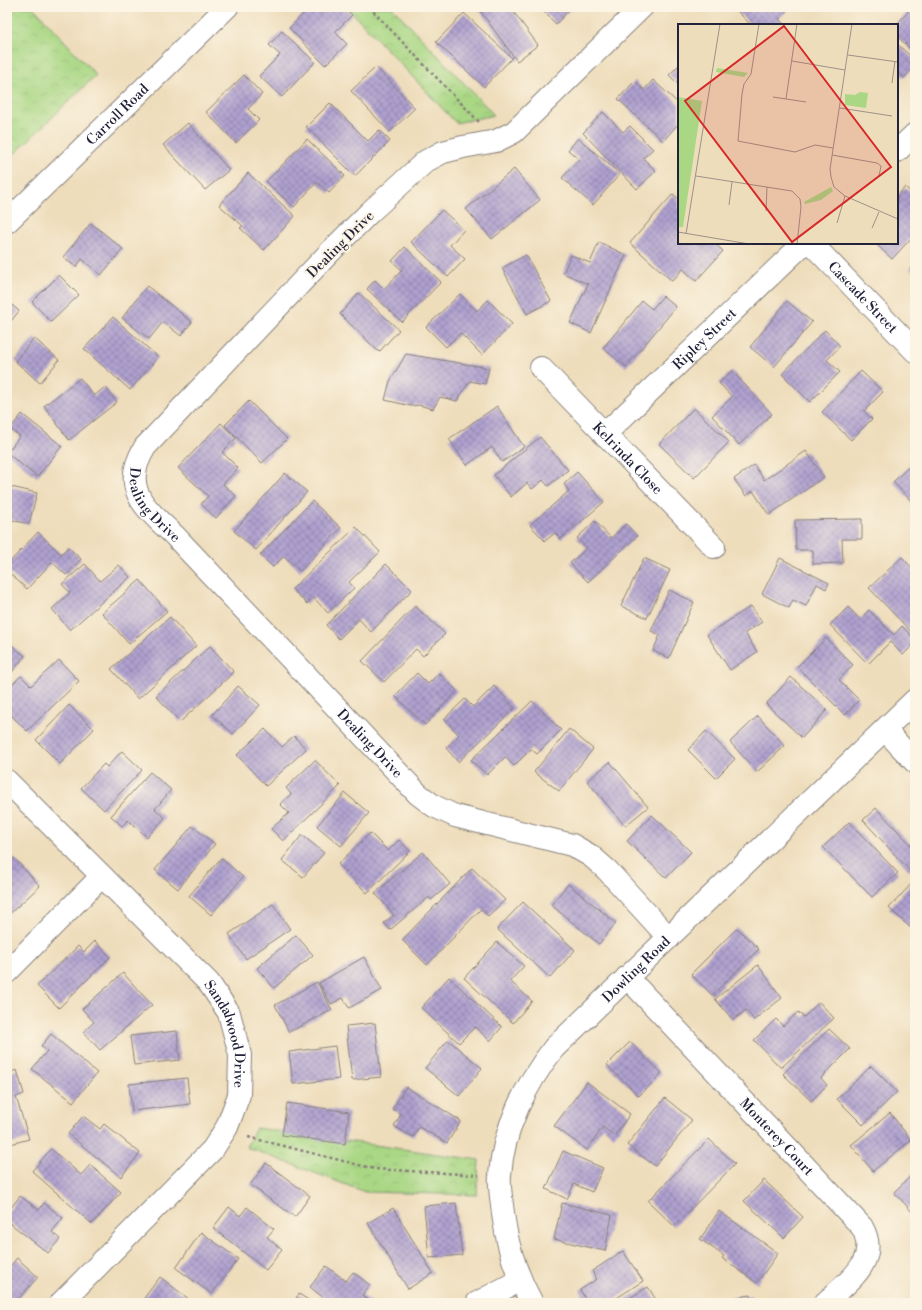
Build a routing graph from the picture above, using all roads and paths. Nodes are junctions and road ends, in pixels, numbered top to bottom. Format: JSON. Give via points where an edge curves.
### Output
{"nodes":[{"id":1,"x":228,"y":7,"type":"edge"},
{"id":2,"x":369,"y":7,"type":"edge"},
{"id":3,"x":642,"y":7,"type":"edge"},
{"id":4,"x":915,"y":134,"type":"edge"},
{"id":5,"x":496,"y":141,"type":"junction"},
{"id":6,"x":898,"y":150,"type":"edge"},
{"id":7,"x":7,"y":222,"type":"edge"},
{"id":8,"x":803,"y":244,"type":"edge"},
{"id":9,"x":812,"y":244,"type":"edge"},
{"id":10,"x":915,"y":351,"type":"edge"},
{"id":11,"x":541,"y":368,"type":"dead end"},
{"id":12,"x":604,"y":435,"type":"junction"},
{"id":13,"x":714,"y":547,"type":"dead end"},
{"id":14,"x":915,"y":700,"type":"edge"},
{"id":15,"x":884,"y":730,"type":"junction"},
{"id":16,"x":915,"y":762,"type":"edge"},
{"id":17,"x":7,"y":781,"type":"edge"},
{"id":18,"x":102,"y":876,"type":"junction"},
{"id":19,"x":669,"y":938,"type":"junction"},
{"id":20,"x":7,"y":972,"type":"edge"},
{"id":21,"x":627,"y":977,"type":"junction"},
{"id":22,"x":248,"y":1137,"type":"dead end"},
{"id":23,"x":500,"y":1176,"type":"junction"},
{"id":24,"x":520,"y":1280,"type":"junction"},
{"id":25,"x":61,"y":1303,"type":"edge"},
{"id":26,"x":477,"y":1303,"type":"edge"},
{"id":27,"x":532,"y":1303,"type":"edge"},
{"id":28,"x":825,"y":1303,"type":"edge"}],
"edges":[{"from":1,"to":7,"type":"street","name":"Carroll Road"},
{"from":2,"to":5,"type":"path"},
{"from":3,"to":5,"type":"street","name":"Dealing Drive","via":[[514,132]]},
{"from":4,"to":6,"type":"street"},
{"from":5,"to":19,"type":"street","name":"Dealing Drive","via":[[443,152],[426,161],[370,212],[145,447],[137,464],[136,486],[144,506],[151,514],[181,542],[418,794],[434,806],[456,816],[572,845],[591,856],[607,870]]},
{"from":8,"to":12,"type":"street","name":"Ripley Street"},
{"from":9,"to":10,"type":"street","name":"Cascade Street"},
{"from":11,"to":12,"type":"street","name":"Kelrinda Close"},
{"from":12,"to":13,"type":"street","name":"Kelrinda Close"},
{"from":14,"to":15,"type":"street","name":"Dowling Road"},
{"from":15,"to":16,"type":"street"},
{"from":15,"to":19,"type":"street","name":"Dowling Road"},
{"from":17,"to":18,"type":"street","name":"Sandalwood Drive"},
{"from":18,"to":20,"type":"street"},
{"from":18,"to":25,"type":"street","name":"Sandalwood Drive","via":[[209,983],[229,1013],[240,1055],[239,1095],[227,1127],[213,1148]]},
{"from":19,"to":21,"type":"street","name":"Dowling Road"},
{"from":21,"to":23,"type":"street","name":"Dowling Road","via":[[554,1048],[530,1081],[510,1127]]},
{"from":21,"to":28,"type":"street","name":"Monterey Court","via":[[862,1227],[868,1244],[865,1261]]},
{"from":22,"to":23,"type":"path","via":[[374,1169]]},
{"from":23,"to":24,"type":"street","name":"Dowling Road","via":[[504,1231]]},
{"from":24,"to":26,"type":"street"},
{"from":24,"to":27,"type":"street","name":"Dowling Road"}]}
